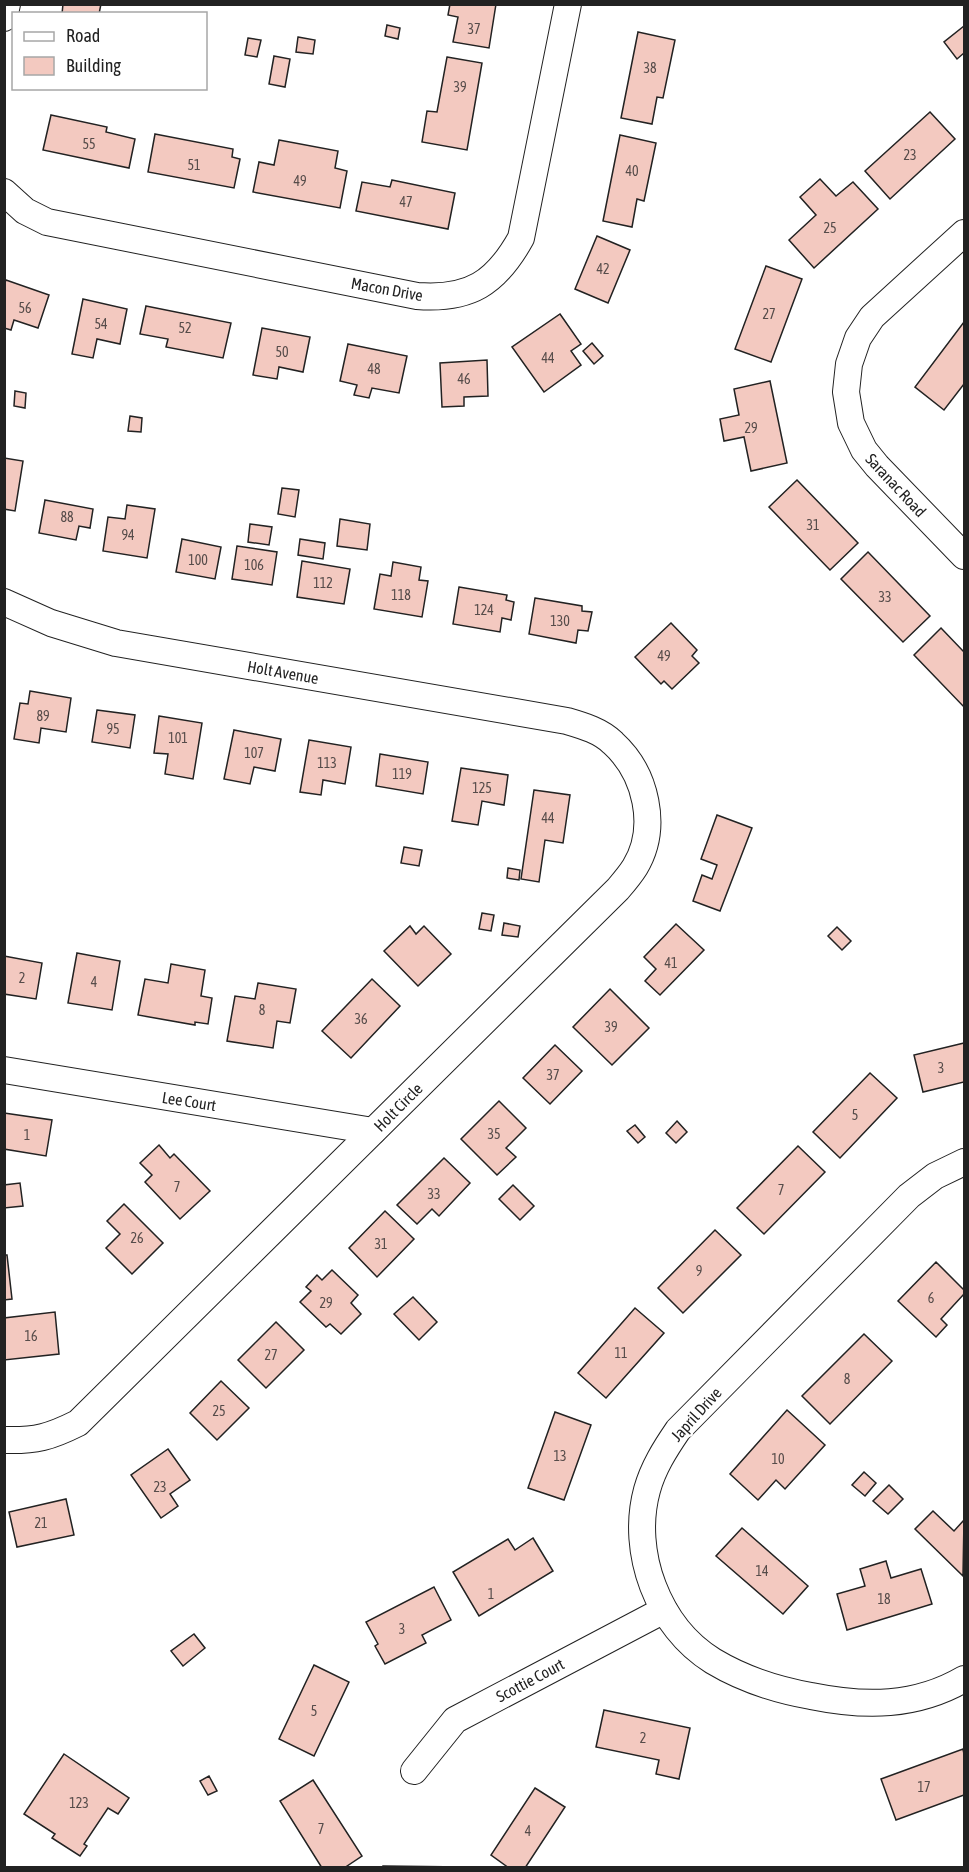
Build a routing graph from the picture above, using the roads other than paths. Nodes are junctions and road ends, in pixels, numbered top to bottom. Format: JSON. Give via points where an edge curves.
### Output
{"nodes":[{"id":1,"x":7,"y":4,"type":"edge"},
{"id":2,"x":568,"y":4,"type":"edge"},
{"id":3,"x":4,"y":18,"type":"edge"},
{"id":4,"x":4,"y":192,"type":"edge"},
{"id":5,"x":964,"y":233,"type":"edge"},
{"id":6,"x":964,"y":556,"type":"edge"},
{"id":7,"x":4,"y":602,"type":"edge"},
{"id":8,"x":567,"y":720,"type":"joint"},
{"id":9,"x":4,"y":1070,"type":"edge"},
{"id":10,"x":373,"y":1131,"type":"junction"},
{"id":11,"x":964,"y":1162,"type":"edge"},
{"id":12,"x":4,"y":1440,"type":"edge"},
{"id":13,"x":664,"y":1610,"type":"junction"},
{"id":14,"x":964,"y":1679,"type":"edge"},
{"id":15,"x":414,"y":1771,"type":"dead end"}],
"edges":[{"from":1,"to":3,"type":"street"},
{"from":2,"to":4,"type":"street","name":"Macon Drive","via":[[521,238],[508,261],[489,280],[465,293],[439,298],[417,296],[47,222],[25,211]]},
{"from":5,"to":6,"type":"street","name":"Saranac Road","via":[[872,317],[858,338],[849,364],[846,392],[851,423],[864,450]]},
{"from":7,"to":8,"type":"street","name":"Holt Avenue","via":[[51,623],[116,643]]},
{"from":8,"to":10,"type":"street","name":"Holt Circle","via":[[612,741],[631,762],[643,787],[648,814],[636,866],[618,889]]},
{"from":9,"to":10,"type":"street","name":"Lee Court"},
{"from":10,"to":12,"type":"street","name":"Holt Circle","via":[[78,1423],[55,1435],[28,1441]]},
{"from":11,"to":13,"type":"street","name":"Japril Drive","via":[[934,1176],[909,1196],[678,1430],[659,1458],[647,1491],[642,1524],[645,1559]]},
{"from":13,"to":14,"type":"street","name":"Japril Drive","via":[[684,1637],[711,1660],[784,1691],[830,1700],[911,1701],[944,1691]]},
{"from":13,"to":15,"type":"street","name":"Scottie Court","via":[[455,1720]]}]}
